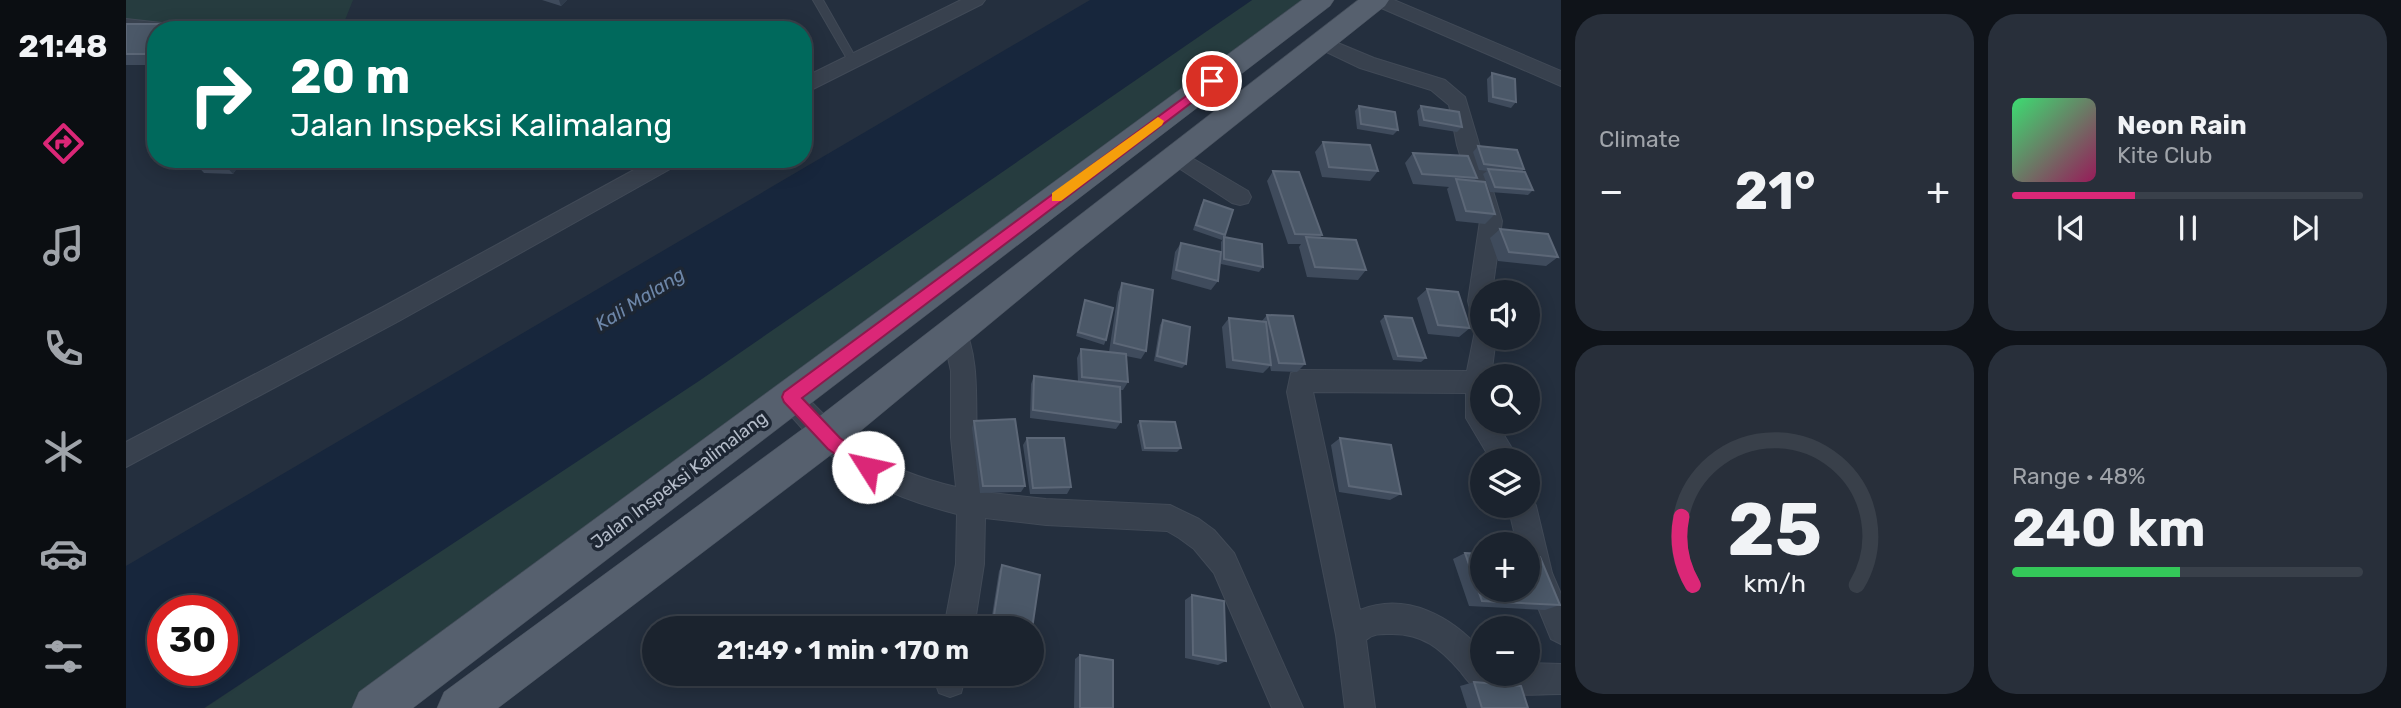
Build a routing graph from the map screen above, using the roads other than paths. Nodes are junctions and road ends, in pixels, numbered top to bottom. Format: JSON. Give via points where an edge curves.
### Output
{"nodes":[{"id":1,"x":818,"y":0,"type":"edge"},
{"id":2,"x":976,"y":0,"type":"edge"},
{"id":3,"x":1320,"y":0,"type":"edge"},
{"id":4,"x":1377,"y":0,"type":"edge"},
{"id":5,"x":126,"y":22,"type":"edge"},
{"id":6,"x":147,"y":24,"type":"edge"},
{"id":7,"x":1321,"y":43,"type":"junction"},
{"id":8,"x":852,"y":60,"type":"junction"},
{"id":9,"x":1561,"y":79,"type":"edge"},
{"id":10,"x":812,"y":82,"type":"edge"},
{"id":11,"x":1192,"y":96,"type":"junction"},
{"id":12,"x":1226,"y":116,"type":"junction"},
{"id":13,"x":1175,"y":156,"type":"junction"},
{"id":14,"x":655,"y":168,"type":"edge"},
{"id":15,"x":1240,"y":197,"type":"dead end"},
{"id":16,"x":1032,"y":215,"type":"junction"},
{"id":17,"x":1067,"y":241,"type":"junction"},
{"id":18,"x":1482,"y":280,"type":"edge"},
{"id":19,"x":954,"y":331,"type":"junction"},
{"id":20,"x":1470,"y":382,"type":"edge"},
{"id":21,"x":790,"y":397,"type":"junction"},
{"id":22,"x":826,"y":435,"type":"junction"},
{"id":23,"x":126,"y":455,"type":"edge"},
{"id":24,"x":971,"y":506,"type":"junction"},
{"id":25,"x":1525,"y":518,"type":"edge"},
{"id":26,"x":961,"y":616,"type":"edge"},
{"id":27,"x":1561,"y":629,"type":"edge"},
{"id":28,"x":1351,"y":635,"type":"junction"},
{"id":29,"x":1470,"y":660,"type":"edge"},
{"id":30,"x":1540,"y":678,"type":"edge"},
{"id":31,"x":1561,"y":679,"type":"edge"},
{"id":32,"x":375,"y":708,"type":"edge"},
{"id":33,"x":460,"y":708,"type":"edge"},
{"id":34,"x":1288,"y":708,"type":"edge"},
{"id":35,"x":1360,"y":708,"type":"edge"}],
"edges":[{"from":1,"to":8,"type":"lane"},
{"from":2,"to":8,"type":"street"},
{"from":3,"to":11,"type":"main road","name":"Jalan Inspeksi Kalimalang"},
{"from":4,"to":7,"type":"main road"},
{"from":4,"to":9,"type":"street"},
{"from":5,"to":6,"type":"lane"},
{"from":7,"to":12,"type":"main road"},
{"from":7,"to":18,"type":"street","via":[[1438,85],[1458,102],[1491,221]]},
{"from":8,"to":10,"type":"street"},
{"from":11,"to":12,"type":"main road"},
{"from":11,"to":16,"type":"main road","name":"Jalan Inspeksi Kalimalang"},
{"from":12,"to":13,"type":"main road"},
{"from":13,"to":15,"type":"street"},
{"from":13,"to":17,"type":"main road"},
{"from":14,"to":23,"type":"street"},
{"from":16,"to":17,"type":"main road"},
{"from":16,"to":21,"type":"main road","name":"Jalan Inspeksi Kalimalang"},
{"from":17,"to":19,"type":"main road"},
{"from":19,"to":22,"type":"main road"},
{"from":19,"to":24,"type":"street","via":[[963,371]]},
{"from":20,"to":28,"type":"street","via":[[1300,381]]},
{"from":21,"to":22,"type":"street"},
{"from":21,"to":32,"type":"main road","name":"Jalan Inspeksi Kalimalang"},
{"from":22,"to":24,"type":"street","via":[[852,457],[889,478]]},
{"from":22,"to":33,"type":"main road"},
{"from":24,"to":26,"type":"street","via":[[970,564]]},
{"from":24,"to":34,"type":"street","via":[[1170,518],[1186,526],[1209,542],[1229,569]]},
{"from":25,"to":27,"type":"street","via":[[1538,573]]},
{"from":28,"to":29,"type":"street","via":[[1358,625],[1372,620],[1411,619],[1450,637]]},
{"from":28,"to":35,"type":"street"},
{"from":30,"to":31,"type":"street"}]}
